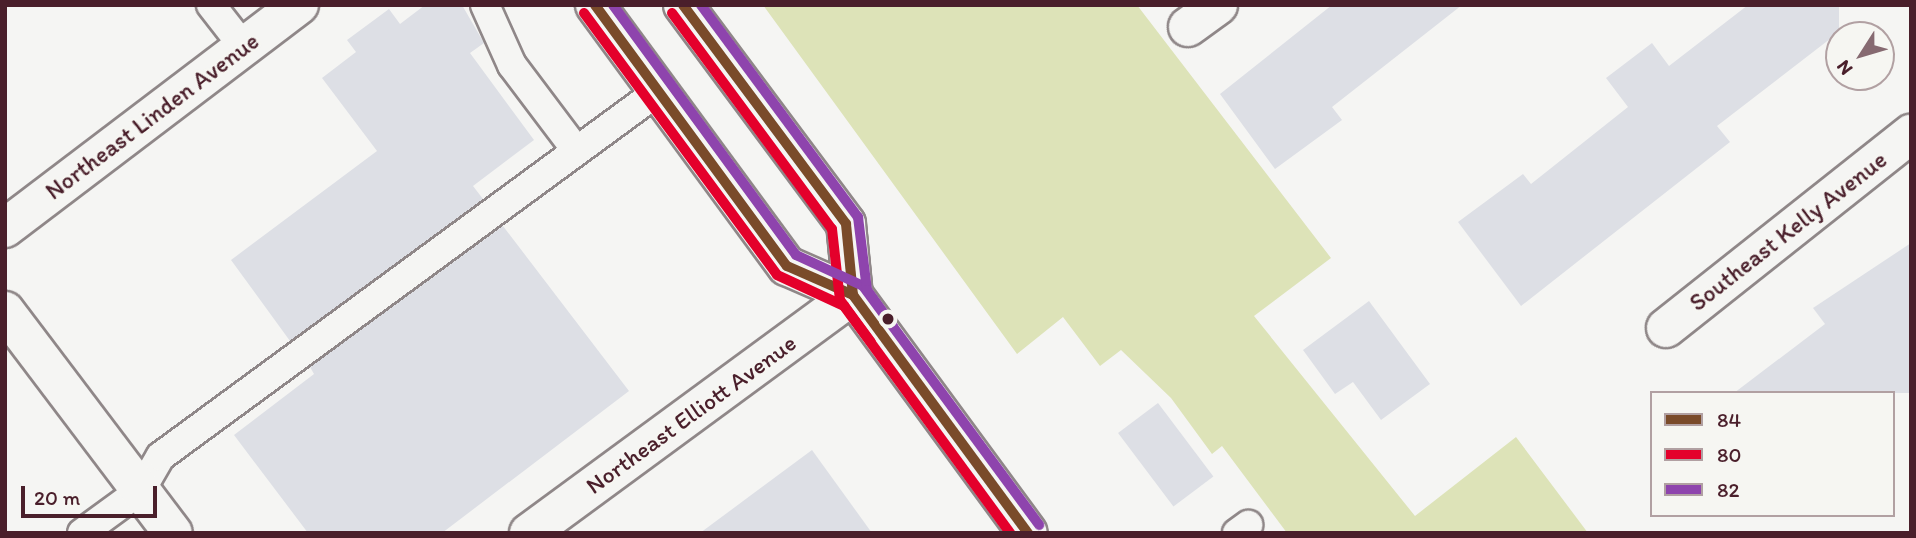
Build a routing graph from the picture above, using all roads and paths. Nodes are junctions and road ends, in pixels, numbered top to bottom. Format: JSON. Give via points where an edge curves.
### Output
{"nodes":[{"id":1,"x":211,"y":5,"type":"edge"},
{"id":2,"x":299,"y":5,"type":"edge"},
{"id":3,"x":485,"y":5,"type":"edge"},
{"id":4,"x":595,"y":5,"type":"edge"},
{"id":5,"x":682,"y":12,"type":"edge"},
{"id":6,"x":243,"y":46,"type":"junction"},
{"id":7,"x":657,"y":92,"type":"junction"},
{"id":8,"x":1911,"y":134,"type":"edge"},
{"id":9,"x":576,"y":150,"type":"junction"},
{"id":10,"x":5,"y":228,"type":"edge"},
{"id":11,"x":853,"y":295,"type":"junction"},
{"id":12,"x":5,"y":311,"type":"edge"},
{"id":13,"x":1666,"y":328,"type":"dead end"},
{"id":14,"x":141,"y":489,"type":"junction"},
{"id":15,"x":82,"y":533,"type":"edge"},
{"id":16,"x":173,"y":533,"type":"edge"},
{"id":17,"x":529,"y":533,"type":"edge"},
{"id":18,"x":1028,"y":533,"type":"edge"}],
"edges":[{"from":1,"to":6,"type":"lane"},
{"from":2,"to":6,"type":"street","name":"Northeast Linden Avenue"},
{"from":3,"to":9,"type":"lane","via":[[512,65]]},
{"from":4,"to":7,"type":"street"},
{"from":5,"to":11,"type":"street","via":[[846,224]]},
{"from":6,"to":10,"type":"street","name":"Northeast Linden Avenue"},
{"from":7,"to":9,"type":"lane"},
{"from":7,"to":11,"type":"street","via":[[788,265]]},
{"from":8,"to":13,"type":"street","name":"Southeast Kelly Avenue"},
{"from":9,"to":14,"type":"lane","via":[[161,456]]},
{"from":11,"to":17,"type":"street","name":"Northeast Elliott Avenue"},
{"from":11,"to":18,"type":"street"},
{"from":12,"to":14,"type":"street"},
{"from":14,"to":15,"type":"lane"},
{"from":14,"to":16,"type":"street"}]}
